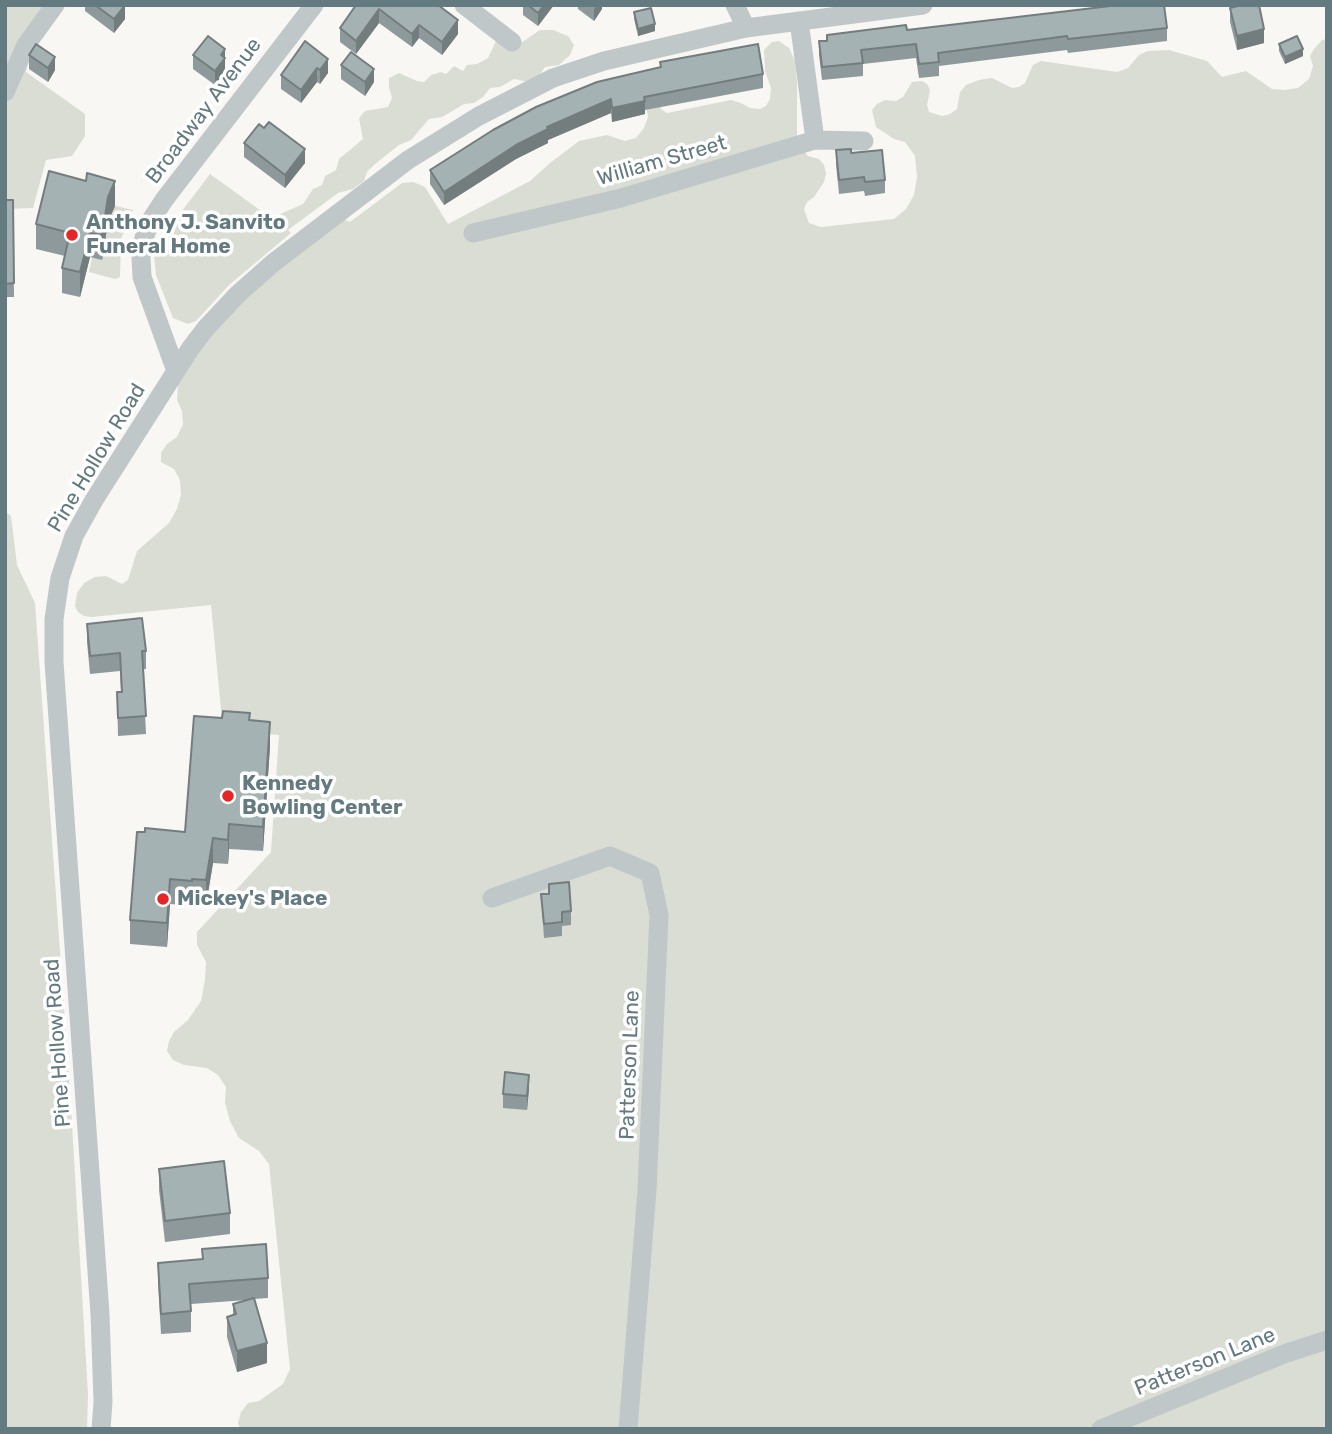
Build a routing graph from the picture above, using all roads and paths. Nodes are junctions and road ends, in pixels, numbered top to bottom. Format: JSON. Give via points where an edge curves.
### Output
{"nodes":[{"id":1,"x":55,"y":5,"type":"edge"},
{"id":2,"x":314,"y":5,"type":"edge"},
{"id":3,"x":464,"y":5,"type":"edge"},
{"id":4,"x":735,"y":5,"type":"edge"},
{"id":5,"x":922,"y":5,"type":"edge"},
{"id":6,"x":799,"y":21,"type":"junction"},
{"id":7,"x":746,"y":28,"type":"junction"},
{"id":8,"x":512,"y":41,"type":"dead end"},
{"id":9,"x":5,"y":92,"type":"edge"},
{"id":10,"x":815,"y":140,"type":"junction"},
{"id":11,"x":864,"y":141,"type":"dead end"},
{"id":12,"x":473,"y":233,"type":"dead end"},
{"id":13,"x":176,"y":371,"type":"junction"},
{"id":14,"x":492,"y":898,"type":"dead end"},
{"id":15,"x":1327,"y":1340,"type":"edge"},
{"id":16,"x":101,"y":1429,"type":"edge"},
{"id":17,"x":628,"y":1429,"type":"edge"},
{"id":18,"x":1101,"y":1429,"type":"edge"}],
"edges":[{"from":1,"to":9,"type":"street","via":[[26,45]]},
{"from":2,"to":13,"type":"street","name":"Broadway Avenue","via":[[164,200],[144,238],[142,277]]},
{"from":3,"to":8,"type":"street"},
{"from":4,"to":7,"type":"street"},
{"from":5,"to":6,"type":"street","name":"Pine Hollow Road"},
{"from":6,"to":7,"type":"street","name":"Pine Hollow Road"},
{"from":6,"to":10,"type":"street"},
{"from":7,"to":13,"type":"street","name":"Pine Hollow Road","via":[[577,69],[479,116],[408,160],[273,263],[206,328]]},
{"from":10,"to":11,"type":"street","name":"William Street"},
{"from":10,"to":12,"type":"street","name":"William Street","via":[[621,198]]},
{"from":13,"to":16,"type":"street","name":"Pine Hollow Road","via":[[74,536],[60,578],[54,620],[100,1314]]},
{"from":14,"to":17,"type":"street","name":"Patterson Lane","via":[[610,856],[650,873],[659,915],[658,943],[647,1190]]},
{"from":15,"to":18,"type":"street","name":"Patterson Lane"}]}
